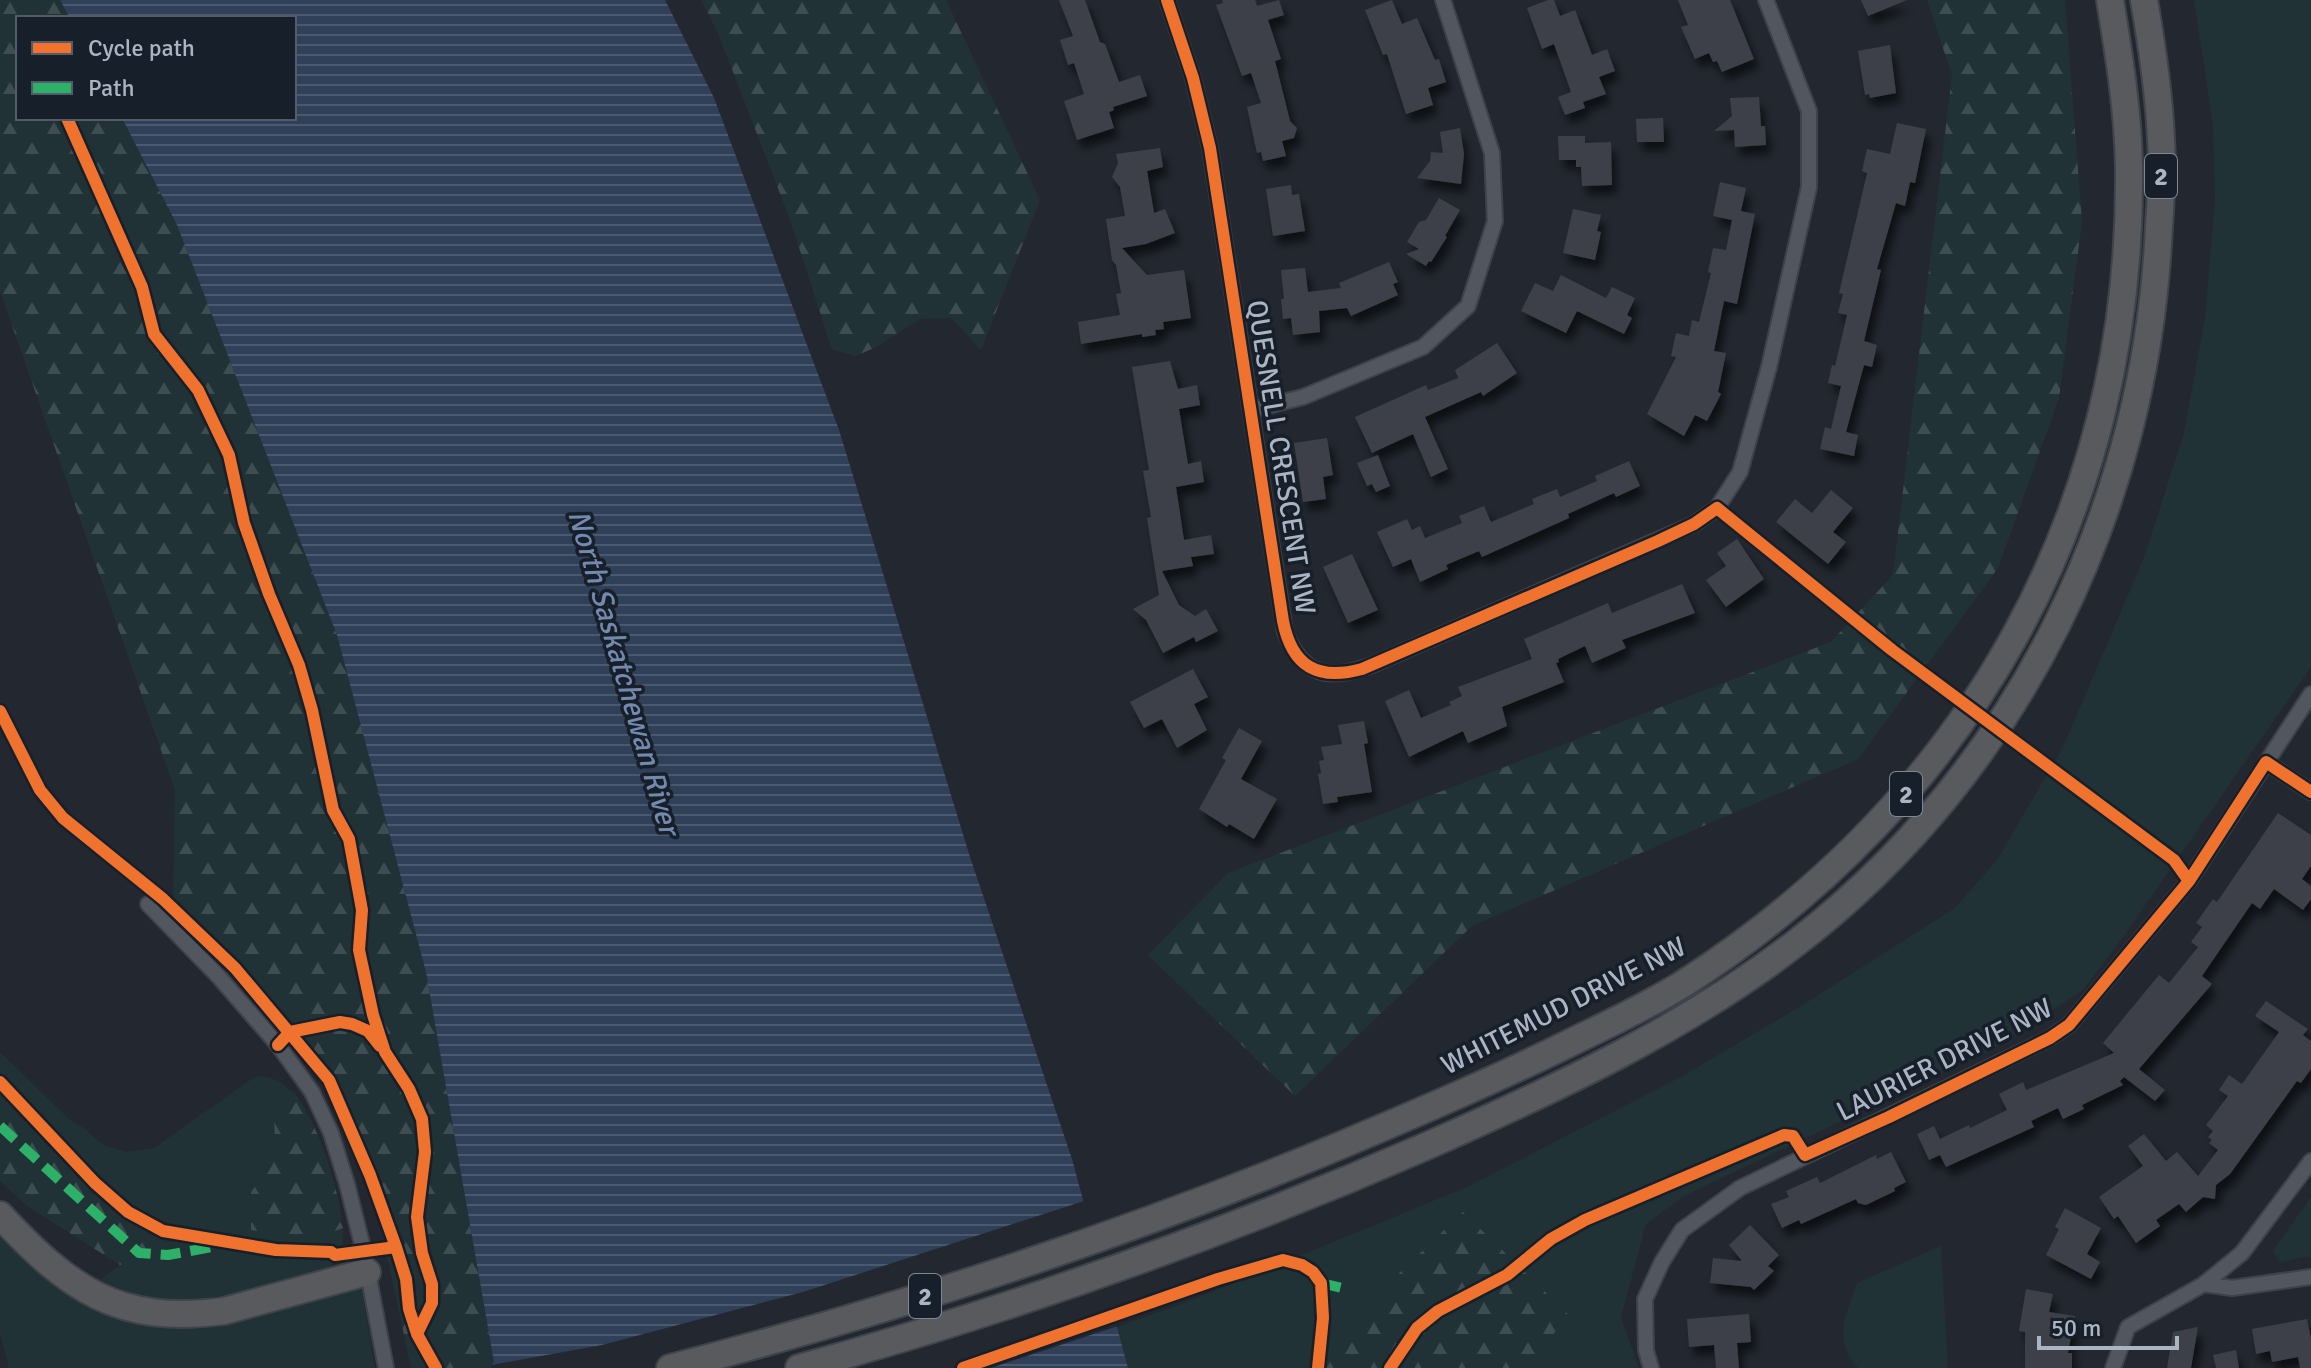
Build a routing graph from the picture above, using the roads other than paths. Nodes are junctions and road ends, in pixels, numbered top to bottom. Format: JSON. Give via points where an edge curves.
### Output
{"nodes":[{"id":1,"x":1167,"y":0,"type":"edge"},
{"id":2,"x":1443,"y":0,"type":"edge"},
{"id":3,"x":1766,"y":0,"type":"edge"},
{"id":4,"x":2110,"y":0,"type":"edge"},
{"id":5,"x":2144,"y":0,"type":"edge"},
{"id":6,"x":1251,"y":410,"type":"junction"},
{"id":7,"x":2311,"y":694,"type":"edge"},
{"id":8,"x":2266,"y":762,"type":"junction"},
{"id":9,"x":2311,"y":792,"type":"edge"},
{"id":10,"x":148,"y":904,"type":"dead end"},
{"id":11,"x":2311,"y":1161,"type":"edge"},
{"id":12,"x":0,"y":1215,"type":"edge"},
{"id":13,"x":367,"y":1272,"type":"junction"},
{"id":14,"x":2311,"y":1277,"type":"edge"},
{"id":15,"x":2204,"y":1284,"type":"junction"},
{"id":16,"x":386,"y":1368,"type":"edge"},
{"id":17,"x":670,"y":1368,"type":"edge"},
{"id":18,"x":799,"y":1368,"type":"edge"},
{"id":19,"x":1651,"y":1368,"type":"edge"},
{"id":20,"x":2113,"y":1368,"type":"edge"}],
"edges":[{"from":1,"to":6,"type":"street","name":"QUESNELL CRESCENT NW","via":[[1210,148]]},
{"from":2,"to":6,"type":"street","via":[[1492,153],[1495,221],[1468,306],[1423,347],[1303,397]]},
{"from":3,"to":6,"type":"street","name":"QUESNELL CRESCENT NW","via":[[1809,111],[1809,187],[1740,472],[1717,508],[1658,541],[1372,665],[1322,674],[1295,653],[1285,632]]},
{"from":4,"to":17,"type":"highway","name":"WHITEMUD DRIVE NW","number":"2","via":[[2125,105],[2129,208],[2120,315],[2102,416],[2078,494],[2024,620],[1951,739],[1917,783],[1825,877],[1677,987],[1442,1103],[1177,1211],[1011,1269]]},
{"from":5,"to":18,"type":"highway","number":"2","via":[[2162,142],[2158,263],[2137,403],[2109,503],[2061,620],[2017,696],[1952,790],[1907,841],[1817,926],[1752,974],[1661,1032],[1472,1126],[1184,1245]]},
{"from":7,"to":8,"type":"street","name":"LAURIER DRIVE NW"},
{"from":8,"to":9,"type":"street"},
{"from":8,"to":19,"type":"street","name":"LAURIER DRIVE NW","via":[[2189,881],[2069,1025],[1740,1188],[1682,1230],[1645,1299]]},
{"from":10,"to":13,"type":"street","via":[[219,977],[312,1092],[331,1133]]},
{"from":11,"to":15,"type":"street","via":[[2242,1253]]},
{"from":12,"to":13,"type":"highway","via":[[69,1280],[105,1299],[152,1312],[224,1311]]},
{"from":13,"to":16,"type":"street"},
{"from":14,"to":15,"type":"street","via":[[2232,1288]]},
{"from":15,"to":20,"type":"street","via":[[2128,1327]]}]}
